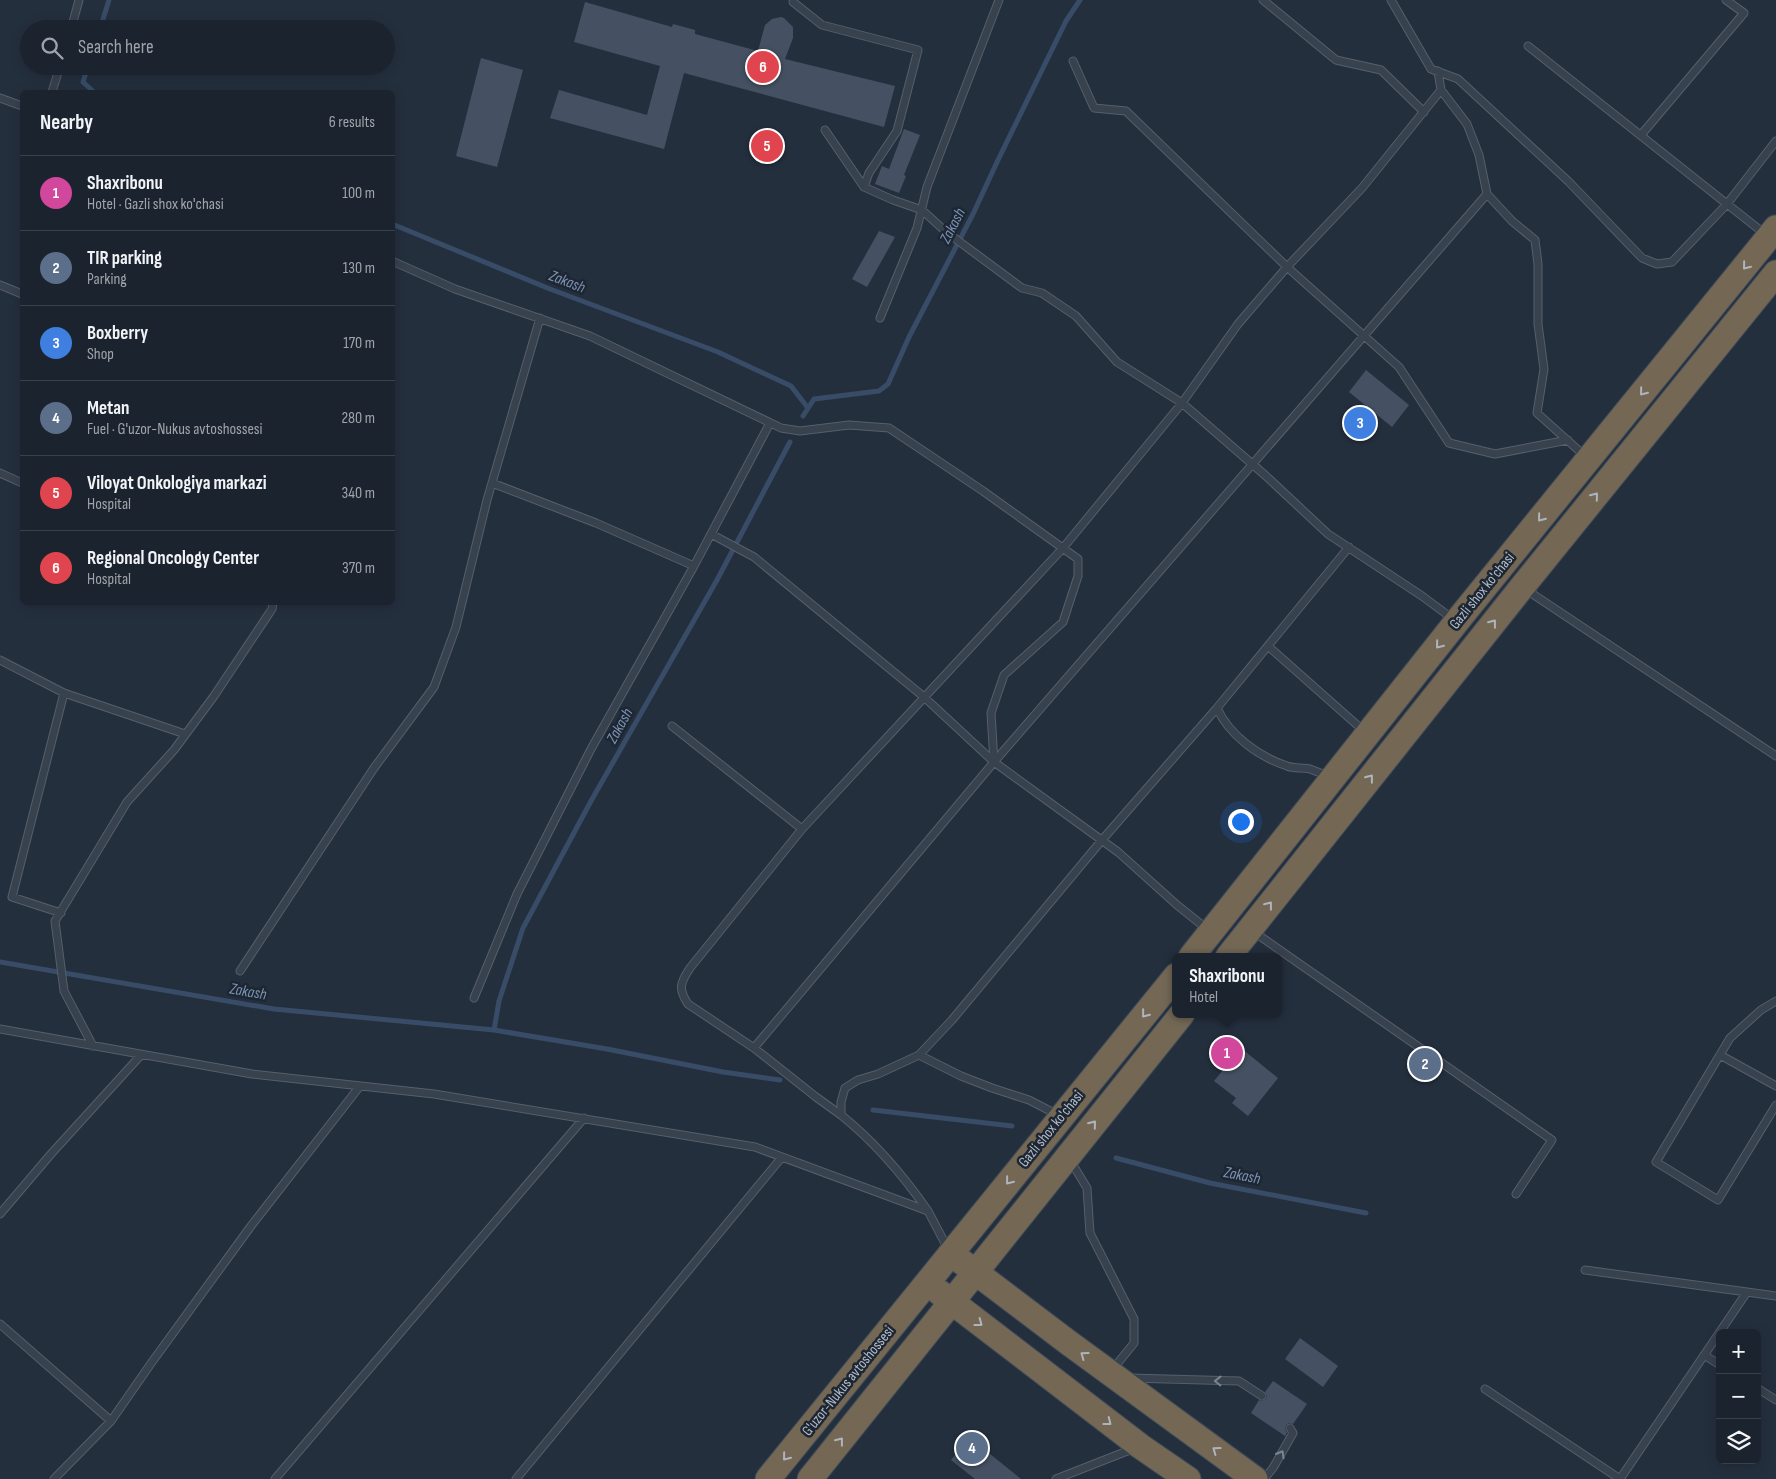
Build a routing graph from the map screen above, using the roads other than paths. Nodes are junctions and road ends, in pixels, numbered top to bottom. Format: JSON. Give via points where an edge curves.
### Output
{"nodes":[{"id":1,"x":79,"y":0,"type":"edge"},
{"id":2,"x":999,"y":0,"type":"edge"},
{"id":3,"x":1264,"y":0,"type":"edge"},
{"id":4,"x":1391,"y":0,"type":"edge"},
{"id":5,"x":1726,"y":0,"type":"edge"},
{"id":6,"x":793,"y":2,"type":"dead end"},
{"id":7,"x":73,"y":20,"type":"edge"},
{"id":8,"x":1528,"y":46,"type":"dead end"},
{"id":9,"x":1074,"y":60,"type":"dead end"},
{"id":10,"x":1438,"y":71,"type":"junction"},
{"id":11,"x":57,"y":75,"type":"edge"},
{"id":12,"x":53,"y":90,"type":"edge"},
{"id":13,"x":1441,"y":90,"type":"junction"},
{"id":14,"x":0,"y":98,"type":"edge"},
{"id":15,"x":20,"y":105,"type":"edge"},
{"id":16,"x":1424,"y":112,"type":"junction"},
{"id":17,"x":825,"y":130,"type":"dead end"},
{"id":18,"x":1641,"y":135,"type":"junction"},
{"id":19,"x":1776,"y":141,"type":"edge"},
{"id":20,"x":864,"y":187,"type":"junction"},
{"id":21,"x":1486,"y":194,"type":"junction"},
{"id":22,"x":1727,"y":204,"type":"junction"},
{"id":23,"x":922,"y":210,"type":"junction"},
{"id":24,"x":1772,"y":232,"type":"edge"},
{"id":25,"x":395,"y":262,"type":"edge"},
{"id":26,"x":1287,"y":267,"type":"junction"},
{"id":27,"x":1776,"y":273,"type":"edge"},
{"id":28,"x":0,"y":285,"type":"edge"},
{"id":29,"x":20,"y":293,"type":"edge"},
{"id":30,"x":540,"y":318,"type":"junction"},
{"id":31,"x":880,"y":318,"type":"dead end"},
{"id":32,"x":1363,"y":335,"type":"junction"},
{"id":33,"x":1182,"y":403,"type":"junction"},
{"id":34,"x":770,"y":423,"type":"junction"},
{"id":35,"x":1568,"y":440,"type":"junction"},
{"id":36,"x":1588,"y":460,"type":"junction"},
{"id":37,"x":1252,"y":464,"type":"junction"},
{"id":38,"x":0,"y":473,"type":"edge"},
{"id":39,"x":20,"y":482,"type":"edge"},
{"id":40,"x":492,"y":483,"type":"junction"},
{"id":41,"x":711,"y":534,"type":"junction"},
{"id":42,"x":1063,"y":548,"type":"junction"},
{"id":43,"x":1349,"y":548,"type":"junction"},
{"id":44,"x":694,"y":566,"type":"junction"},
{"id":45,"x":1522,"y":587,"type":"junction"},
{"id":46,"x":273,"y":605,"type":"edge"},
{"id":47,"x":1457,"y":622,"type":"junction"},
{"id":48,"x":1268,"y":646,"type":"junction"},
{"id":49,"x":0,"y":660,"type":"edge"},
{"id":50,"x":64,"y":693,"type":"junction"},
{"id":51,"x":924,"y":698,"type":"junction"},
{"id":52,"x":1216,"y":708,"type":"junction"},
{"id":53,"x":672,"y":726,"type":"dead end"},
{"id":54,"x":186,"y":734,"type":"junction"},
{"id":55,"x":1367,"y":734,"type":"junction"},
{"id":56,"x":1776,"y":756,"type":"edge"},
{"id":57,"x":994,"y":762,"type":"junction"},
{"id":58,"x":1332,"y":778,"type":"junction"},
{"id":59,"x":802,"y":829,"type":"junction"},
{"id":60,"x":1102,"y":840,"type":"junction"},
{"id":61,"x":61,"y":913,"type":"junction"},
{"id":62,"x":1250,"y":930,"type":"junction"},
{"id":63,"x":1211,"y":932,"type":"junction"},
{"id":64,"x":1194,"y":953,"type":"edge"},
{"id":65,"x":1231,"y":953,"type":"edge"},
{"id":66,"x":240,"y":971,"type":"dead end"},
{"id":67,"x":1172,"y":981,"type":"edge"},
{"id":68,"x":474,"y":998,"type":"dead end"},
{"id":69,"x":1776,"y":1001,"type":"edge"},
{"id":70,"x":1179,"y":1018,"type":"edge"},
{"id":71,"x":0,"y":1029,"type":"edge"},
{"id":72,"x":93,"y":1046,"type":"junction"},
{"id":73,"x":754,"y":1048,"type":"junction"},
{"id":74,"x":141,"y":1055,"type":"junction"},
{"id":75,"x":919,"y":1055,"type":"junction"},
{"id":76,"x":1720,"y":1055,"type":"junction"},
{"id":77,"x":360,"y":1086,"type":"junction"},
{"id":78,"x":1776,"y":1086,"type":"edge"},
{"id":79,"x":1776,"y":1105,"type":"edge"},
{"id":80,"x":841,"y":1115,"type":"junction"},
{"id":81,"x":1061,"y":1117,"type":"junction"},
{"id":82,"x":584,"y":1118,"type":"junction"},
{"id":83,"x":1067,"y":1156,"type":"junction"},
{"id":84,"x":782,"y":1157,"type":"junction"},
{"id":85,"x":1516,"y":1194,"type":"dead end"},
{"id":86,"x":928,"y":1211,"type":"junction"},
{"id":87,"x":0,"y":1214,"type":"edge"},
{"id":88,"x":951,"y":1253,"type":"junction"},
{"id":89,"x":1585,"y":1270,"type":"dead end"},
{"id":90,"x":975,"y":1272,"type":"junction"},
{"id":91,"x":927,"y":1283,"type":"junction"},
{"id":92,"x":1747,"y":1292,"type":"junction"},
{"id":93,"x":1776,"y":1296,"type":"edge"},
{"id":94,"x":951,"y":1301,"type":"junction"},
{"id":95,"x":0,"y":1324,"type":"edge"},
{"id":96,"x":1704,"y":1355,"type":"junction"},
{"id":97,"x":1716,"y":1362,"type":"edge"},
{"id":98,"x":1113,"y":1376,"type":"junction"},
{"id":99,"x":1485,"y":1389,"type":"dead end"},
{"id":100,"x":1761,"y":1391,"type":"edge"},
{"id":101,"x":1262,"y":1396,"type":"dead end"},
{"id":102,"x":1776,"y":1400,"type":"edge"},
{"id":103,"x":111,"y":1421,"type":"junction"},
{"id":104,"x":1290,"y":1428,"type":"dead end"},
{"id":105,"x":1140,"y":1446,"type":"junction"},
{"id":106,"x":54,"y":1479,"type":"edge"},
{"id":107,"x":275,"y":1479,"type":"edge"},
{"id":108,"x":516,"y":1479,"type":"edge"},
{"id":109,"x":768,"y":1479,"type":"edge"},
{"id":110,"x":810,"y":1479,"type":"edge"},
{"id":111,"x":1056,"y":1479,"type":"edge"},
{"id":112,"x":1188,"y":1479,"type":"edge"},
{"id":113,"x":1255,"y":1479,"type":"edge"},
{"id":114,"x":1264,"y":1479,"type":"edge"},
{"id":115,"x":1620,"y":1479,"type":"edge"}],
"edges":[{"from":1,"to":7,"type":"lane"},
{"from":2,"to":23,"type":"lane","via":[[927,187]]},
{"from":3,"to":16,"type":"lane","via":[[1336,60],[1381,70]]},
{"from":4,"to":10,"type":"lane","via":[[1431,69]]},
{"from":5,"to":18,"type":"lane","via":[[1744,13]]},
{"from":6,"to":20,"type":"lane","via":[[822,25],[918,50],[897,131],[868,173]]},
{"from":8,"to":18,"type":"lane"},
{"from":9,"to":26,"type":"lane","via":[[1094,108],[1126,111]]},
{"from":10,"to":13,"type":"lane"},
{"from":10,"to":22,"type":"lane","via":[[1458,79],[1568,181],[1642,258],[1657,264],[1672,262]]},
{"from":11,"to":12,"type":"lane"},
{"from":13,"to":16,"type":"lane"},
{"from":13,"to":21,"type":"lane","via":[[1467,124],[1479,155]]},
{"from":14,"to":15,"type":"lane"},
{"from":16,"to":26,"type":"lane","via":[[1362,188]]},
{"from":17,"to":20,"type":"lane"},
{"from":18,"to":22,"type":"lane"},
{"from":19,"to":22,"type":"lane"},
{"from":20,"to":23,"type":"lane"},
{"from":21,"to":32,"type":"lane"},
{"from":21,"to":35,"type":"lane","via":[[1535,240],[1538,324],[1544,369],[1537,413]]},
{"from":22,"to":24,"type":"lane"},
{"from":23,"to":31,"type":"lane"},
{"from":23,"to":33,"type":"lane","via":[[1022,288],[1042,293],[1076,316],[1117,362]]},
{"from":24,"to":36,"type":"highway","name":"Gazli shox ko'chasi","one_way":true},
{"from":25,"to":30,"type":"lane","via":[[455,289]]},
{"from":26,"to":32,"type":"lane"},
{"from":26,"to":33,"type":"lane","via":[[1238,324]]},
{"from":45,"to":27,"type":"highway","name":"Gazli shox ko'chasi","one_way":true},
{"from":28,"to":29,"type":"lane"},
{"from":30,"to":34,"type":"lane","via":[[590,336]]},
{"from":30,"to":40,"type":"lane"},
{"from":32,"to":35,"type":"lane","via":[[1399,367],[1449,443],[1495,454]]},
{"from":32,"to":37,"type":"lane"},
{"from":33,"to":37,"type":"lane"},
{"from":33,"to":42,"type":"lane"},
{"from":34,"to":41,"type":"lane"},
{"from":34,"to":42,"type":"lane","via":[[800,431],[849,425],[888,428]]},
{"from":35,"to":36,"type":"lane"},
{"from":36,"to":47,"type":"highway","name":"Gazli shox ko'chasi","one_way":true},
{"from":37,"to":43,"type":"lane","via":[[1328,534]]},
{"from":37,"to":57,"type":"lane"},
{"from":38,"to":39,"type":"lane"},
{"from":40,"to":44,"type":"lane","via":[[596,523]]},
{"from":40,"to":66,"type":"lane","via":[[456,628],[434,688],[374,768]]},
{"from":41,"to":44,"type":"lane"},
{"from":41,"to":51,"type":"lane","via":[[754,557]]},
{"from":42,"to":51,"type":"lane"},
{"from":42,"to":57,"type":"lane","via":[[1078,558],[1078,576],[1069,604],[1063,622],[1004,675],[991,713]]},
{"from":43,"to":47,"type":"lane"},
{"from":43,"to":48,"type":"lane"},
{"from":44,"to":68,"type":"lane","via":[[592,749],[517,894]]},
{"from":45,"to":56,"type":"lane"},
{"from":62,"to":45,"type":"highway","name":"Gazli shox ko'chasi","one_way":true},
{"from":46,"to":54,"type":"lane"},
{"from":47,"to":55,"type":"highway","name":"Gazli shox ko'chasi","one_way":true},
{"from":48,"to":52,"type":"lane"},
{"from":48,"to":55,"type":"lane"},
{"from":49,"to":50,"type":"lane"},
{"from":50,"to":54,"type":"lane"},
{"from":50,"to":61,"type":"lane","via":[[12,897]]},
{"from":51,"to":57,"type":"lane"},
{"from":51,"to":59,"type":"lane"},
{"from":52,"to":58,"type":"lane","via":[[1227,726],[1252,749],[1288,767],[1310,769]]},
{"from":52,"to":60,"type":"lane"},
{"from":53,"to":59,"type":"lane"},
{"from":54,"to":61,"type":"lane","via":[[127,802]]},
{"from":55,"to":58,"type":"highway","name":"Gazli shox ko'chasi"},
{"from":57,"to":60,"type":"lane"},
{"from":57,"to":73,"type":"lane"},
{"from":58,"to":63,"type":"highway","name":"Gazli shox ko'chasi"},
{"from":59,"to":73,"type":"lane","via":[[682,980],[681,994],[688,1004]]},
{"from":60,"to":63,"type":"lane"},
{"from":60,"to":75,"type":"lane"},
{"from":61,"to":72,"type":"lane","via":[[55,921],[64,991]]},
{"from":62,"to":65,"type":"highway","name":"Gazli shox ko'chasi"},
{"from":62,"to":85,"type":"lane","via":[[1552,1140]]},
{"from":63,"to":64,"type":"highway","name":"Gazli shox ko'chasi"},
{"from":67,"to":81,"type":"highway","name":"Gazli shox ko'chasi","one_way":true},
{"from":69,"to":76,"type":"lane","via":[[1760,1010],[1730,1038]]},
{"from":83,"to":70,"type":"highway","name":"Gazli shox ko'chasi","one_way":true},
{"from":71,"to":72,"type":"lane"},
{"from":72,"to":74,"type":"lane"},
{"from":73,"to":80,"type":"lane"},
{"from":74,"to":77,"type":"lane","via":[[252,1074]]},
{"from":74,"to":87,"type":"lane"},
{"from":75,"to":80,"type":"lane","via":[[845,1088]]},
{"from":75,"to":81,"type":"lane","via":[[969,1079],[1029,1100]]},
{"from":76,"to":78,"type":"lane"},
{"from":76,"to":79,"type":"lane","via":[[1656,1162],[1718,1200]]},
{"from":77,"to":82,"type":"lane","via":[[434,1094]]},
{"from":77,"to":103,"type":"lane","via":[[251,1226]]},
{"from":80,"to":86,"type":"lane","via":[[870,1140],[905,1178]]},
{"from":81,"to":88,"type":"highway","name":"Gazli shox ko'chasi","one_way":true},
{"from":82,"to":84,"type":"lane","via":[[755,1147]]},
{"from":82,"to":107,"type":"lane"},
{"from":83,"to":90,"type":"highway","name":"Gazli shox ko'chasi"},
{"from":83,"to":98,"type":"lane","via":[[1087,1188],[1090,1233],[1134,1320],[1134,1343]]},
{"from":84,"to":86,"type":"lane"},
{"from":84,"to":108,"type":"lane"},
{"from":86,"to":88,"type":"lane"},
{"from":88,"to":90,"type":"highway"},
{"from":88,"to":91,"type":"highway","name":"Gazli shox ko'chasi"},
{"from":89,"to":92,"type":"lane"},
{"from":90,"to":94,"type":"highway","name":"Gazli shox ko'chasi"},
{"from":98,"to":90,"type":"highway","one_way":true},
{"from":91,"to":94,"type":"highway"},
{"from":91,"to":109,"type":"highway","name":"G'uzor-Nukus avtoshossesi","one_way":true},
{"from":92,"to":93,"type":"lane"},
{"from":92,"to":96,"type":"lane"},
{"from":94,"to":105,"type":"highway","one_way":true},
{"from":110,"to":94,"type":"highway","name":"G'uzor-Nukus avtoshossesi","one_way":true},
{"from":95,"to":103,"type":"lane"},
{"from":96,"to":97,"type":"lane"},
{"from":96,"to":115,"type":"lane"},
{"from":101,"to":98,"type":"lane","one_way":true,"via":[[1240,1381]]},
{"from":113,"to":98,"type":"highway","one_way":true},
{"from":99,"to":115,"type":"lane"},
{"from":100,"to":102,"type":"lane"},
{"from":103,"to":106,"type":"lane"},
{"from":114,"to":104,"type":"lane","one_way":true,"via":[[1293,1433]]},
{"from":105,"to":111,"type":"lane"},
{"from":105,"to":112,"type":"highway"}]}
